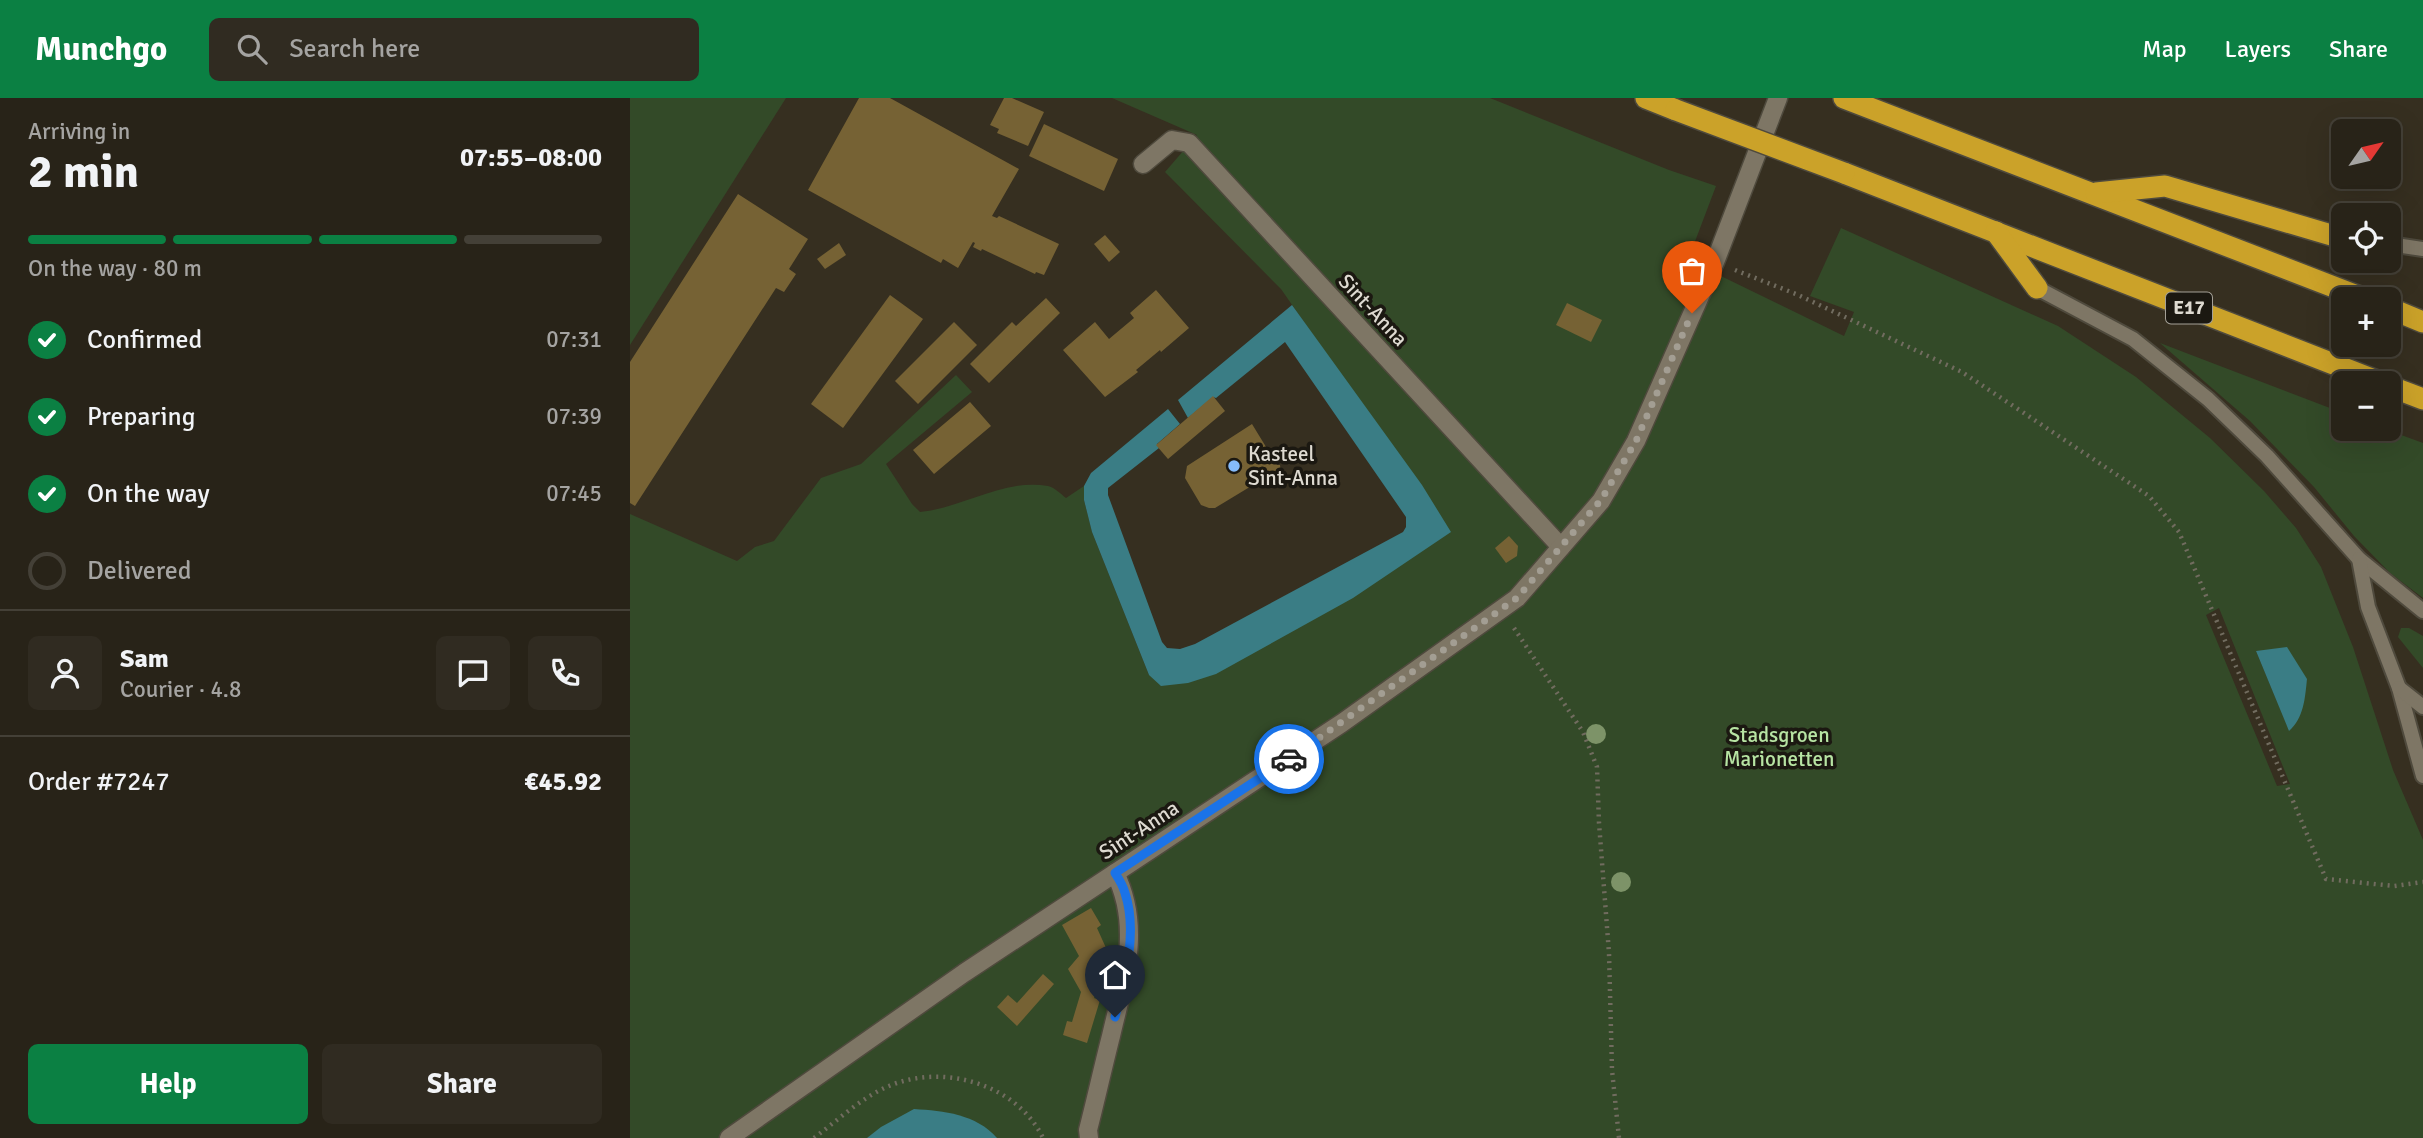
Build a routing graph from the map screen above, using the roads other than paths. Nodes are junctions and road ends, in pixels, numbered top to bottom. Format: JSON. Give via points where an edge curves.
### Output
{"nodes":[{"id":1,"x":1646,"y":98,"type":"edge"},
{"id":2,"x":1778,"y":98,"type":"edge"},
{"id":3,"x":1843,"y":98,"type":"edge"},
{"id":4,"x":1143,"y":164,"type":"dead end"},
{"id":5,"x":2091,"y":193,"type":"junction"},
{"id":6,"x":1996,"y":232,"type":"junction"},
{"id":7,"x":2331,"y":234,"type":"edge"},
{"id":8,"x":2401,"y":246,"type":"edge"},
{"id":9,"x":2423,"y":249,"type":"edge"},
{"id":10,"x":2334,"y":287,"type":"edge"},
{"id":11,"x":2037,"y":288,"type":"joint"},
{"id":12,"x":2401,"y":313,"type":"edge"},
{"id":13,"x":2423,"y":321,"type":"edge"},
{"id":14,"x":2351,"y":371,"type":"edge"},
{"id":15,"x":2401,"y":391,"type":"edge"},
{"id":16,"x":2423,"y":399,"type":"edge"},
{"id":17,"x":1561,"y":547,"type":"junction"},
{"id":18,"x":2359,"y":559,"type":"junction"},
{"id":19,"x":2423,"y":611,"type":"edge"},
{"id":20,"x":2399,"y":688,"type":"junction"},
{"id":21,"x":2423,"y":707,"type":"edge"},
{"id":22,"x":2423,"y":776,"type":"edge"},
{"id":23,"x":1115,"y":873,"type":"junction"},
{"id":24,"x":729,"y":1138,"type":"edge"},
{"id":25,"x":1089,"y":1138,"type":"edge"}],
"edges":[{"from":1,"to":6,"type":"highway","number":"E17","bridge":true},
{"from":2,"to":17,"type":"street","name":"Sint-Anna","via":[[1715,262],[1636,441],[1601,500]]},
{"from":3,"to":5,"type":"highway"},
{"from":4,"to":17,"type":"street","name":"Sint-Anna","via":[[1172,140],[1189,143]]},
{"from":5,"to":7,"type":"highway","via":[[2165,186]]},
{"from":5,"to":10,"type":"highway"},
{"from":6,"to":11,"type":"highway"},
{"from":6,"to":14,"type":"highway","number":"E17"},
{"from":8,"to":9,"type":"lane"},
{"from":11,"to":18,"type":"lane","via":[[2133,339],[2208,399],[2267,456]]},
{"from":12,"to":13,"type":"highway"},
{"from":15,"to":16,"type":"highway"},
{"from":17,"to":23,"type":"street","name":"Sint-Anna","via":[[1502,610],[1342,723]]},
{"from":18,"to":19,"type":"lane"},
{"from":18,"to":20,"type":"lane","via":[[2368,607]]},
{"from":20,"to":21,"type":"lane"},
{"from":20,"to":22,"type":"lane"},
{"from":23,"to":24,"type":"street","name":"Sint-Anna"},
{"from":23,"to":25,"type":"street","via":[[1125,894],[1129,938]]}]}
